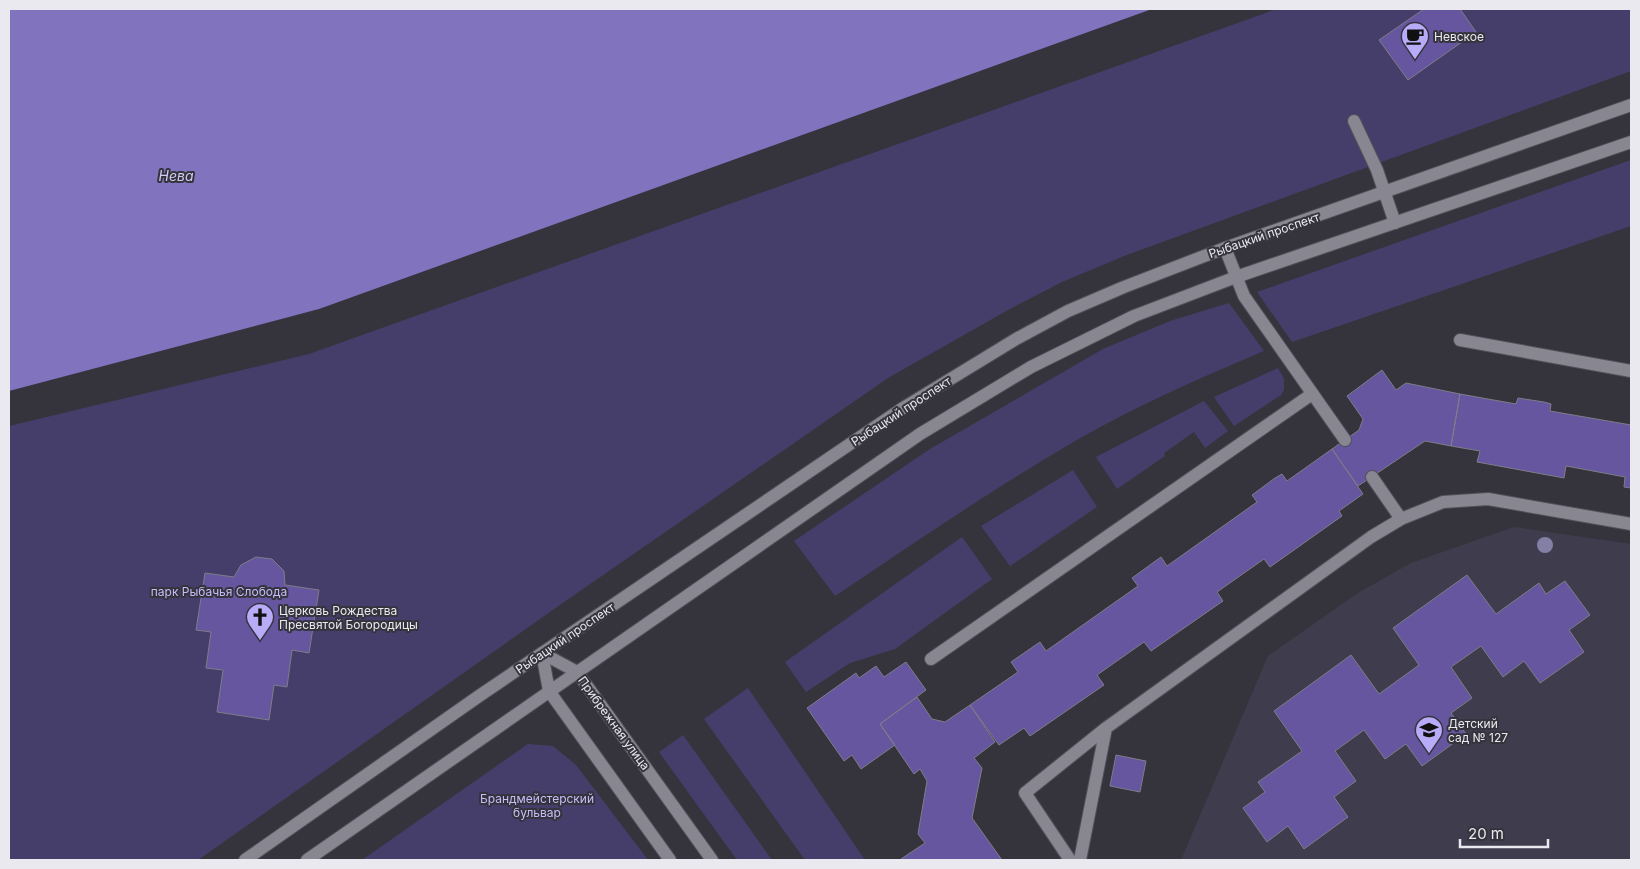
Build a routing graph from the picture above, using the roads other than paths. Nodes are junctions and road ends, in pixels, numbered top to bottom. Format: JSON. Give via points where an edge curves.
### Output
{"nodes":[{"id":1,"x":1631,"y":105,"type":"edge"},
{"id":2,"x":1354,"y":121,"type":"dead end"},
{"id":3,"x":1631,"y":142,"type":"edge"},
{"id":4,"x":1385,"y":193,"type":"junction"},
{"id":5,"x":1395,"y":223,"type":"junction"},
{"id":6,"x":1226,"y":248,"type":"junction"},
{"id":7,"x":1236,"y":277,"type":"junction"},
{"id":8,"x":1460,"y":340,"type":"dead end"},
{"id":9,"x":1631,"y":371,"type":"edge"},
{"id":10,"x":1312,"y":394,"type":"junction"},
{"id":11,"x":1345,"y":440,"type":"dead end"},
{"id":12,"x":1372,"y":477,"type":"dead end"},
{"id":13,"x":1401,"y":519,"type":"junction"},
{"id":14,"x":1631,"y":524,"type":"edge"},
{"id":15,"x":542,"y":653,"type":"junction"},
{"id":16,"x":932,"y":659,"type":"dead end"},
{"id":17,"x":577,"y":672,"type":"junction"},
{"id":18,"x":549,"y":691,"type":"junction"},
{"id":19,"x":1106,"y":728,"type":"junction"},
{"id":20,"x":252,"y":858,"type":"edge"},
{"id":21,"x":307,"y":860,"type":"edge"},
{"id":22,"x":670,"y":860,"type":"edge"},
{"id":23,"x":712,"y":860,"type":"edge"},
{"id":24,"x":1070,"y":860,"type":"edge"},
{"id":25,"x":1080,"y":860,"type":"edge"}],
"edges":[{"from":1,"to":4,"type":"street","name":"Рыбацкий проспект"},
{"from":2,"to":4,"type":"street"},
{"from":3,"to":5,"type":"street"},
{"from":4,"to":5,"type":"street"},
{"from":4,"to":6,"type":"street","name":"Рыбацкий проспект"},
{"from":5,"to":7,"type":"street"},
{"from":6,"to":7,"type":"street"},
{"from":6,"to":15,"type":"street","name":"Рыбацкий проспект","via":[[1068,311],[1016,339],[903,408]]},
{"from":7,"to":10,"type":"street","via":[[1244,296]]},
{"from":7,"to":17,"type":"street","via":[[1134,316],[1031,366],[920,434]]},
{"from":8,"to":9,"type":"street"},
{"from":10,"to":11,"type":"street"},
{"from":10,"to":16,"type":"street"},
{"from":12,"to":13,"type":"street"},
{"from":13,"to":14,"type":"street","via":[[1443,502],[1488,499]]},
{"from":13,"to":19,"type":"street","via":[[1371,537]]},
{"from":15,"to":17,"type":"street","name":"Прибрежная улица"},
{"from":15,"to":18,"type":"street"},
{"from":15,"to":20,"type":"street","name":"Рыбацкий проспект"},
{"from":17,"to":18,"type":"street"},
{"from":17,"to":23,"type":"street","name":"Прибрежная улица"},
{"from":18,"to":21,"type":"street"},
{"from":18,"to":22,"type":"street"},
{"from":19,"to":24,"type":"street","via":[[1025,793]]},
{"from":19,"to":25,"type":"street"}]}
